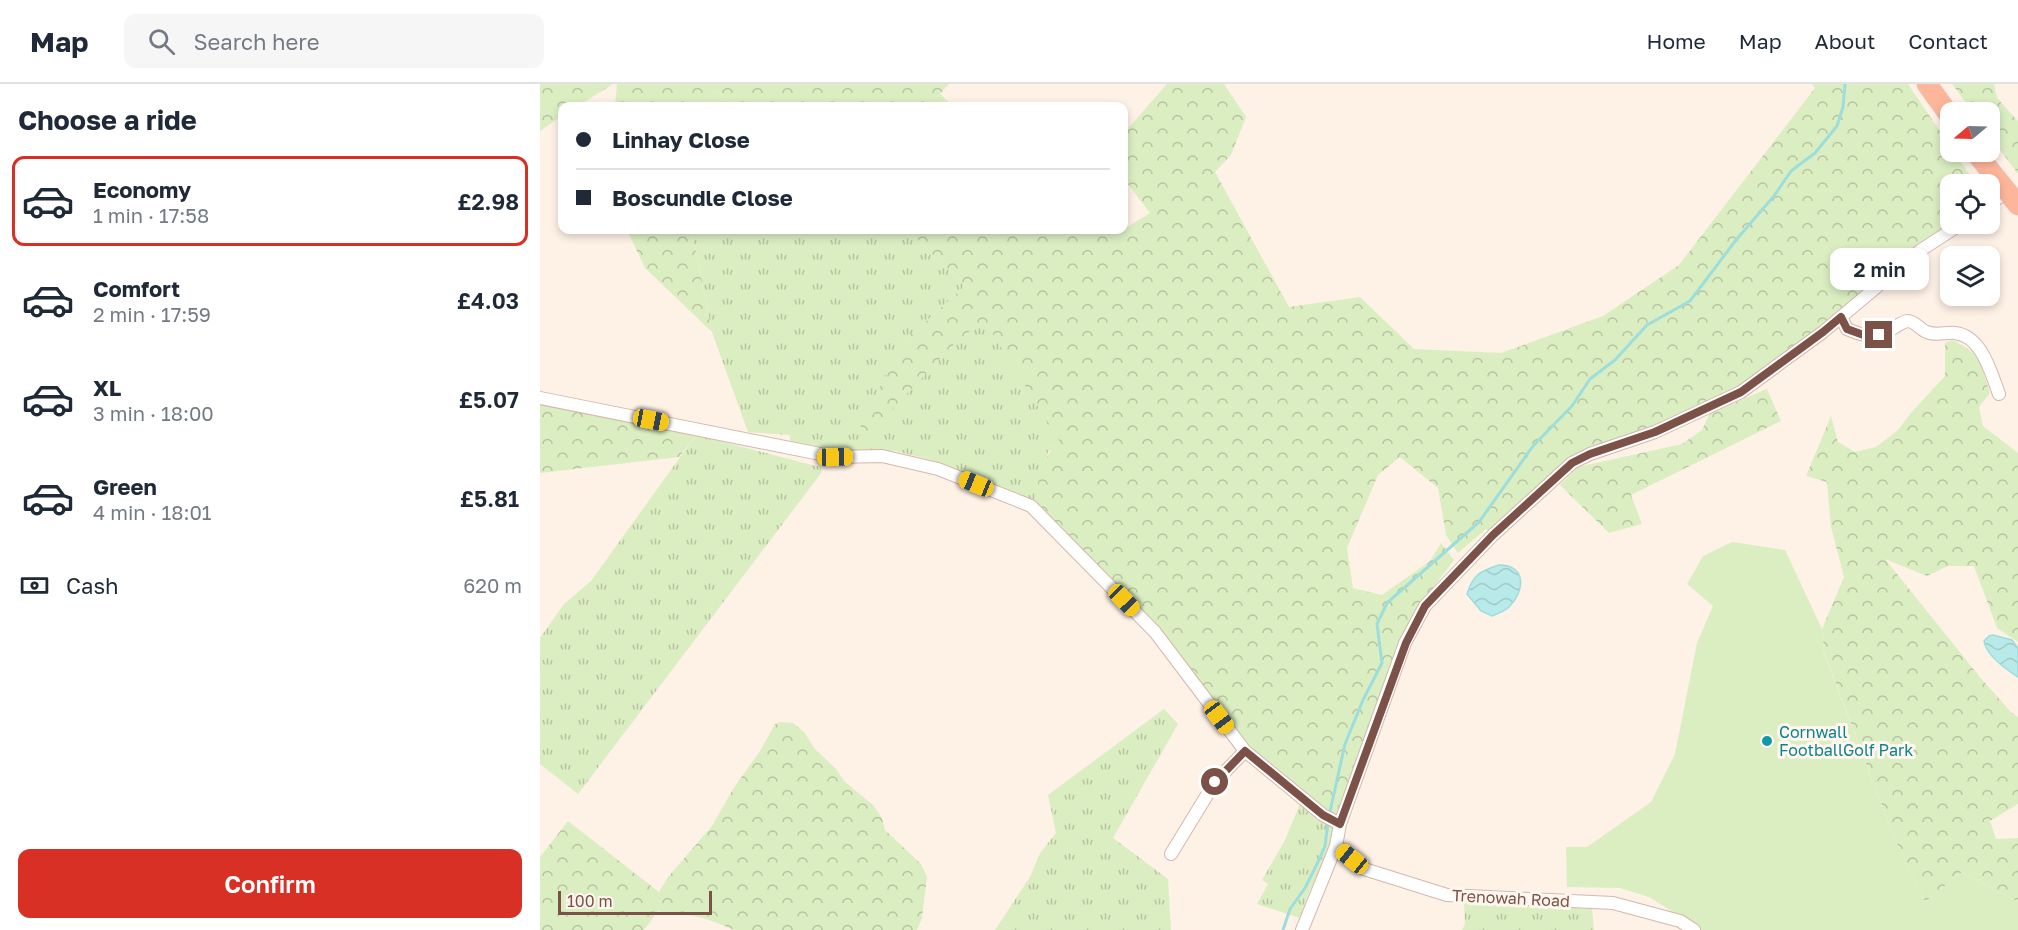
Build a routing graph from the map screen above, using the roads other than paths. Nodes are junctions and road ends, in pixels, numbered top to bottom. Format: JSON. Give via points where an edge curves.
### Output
{"nodes":[{"id":1,"x":1927,"y":84,"type":"edge"},
{"id":2,"x":1940,"y":102,"type":"edge"},
{"id":3,"x":1984,"y":162,"type":"edge"},
{"id":4,"x":2012,"y":199,"type":"edge"},
{"id":5,"x":1946,"y":234,"type":"edge"},
{"id":6,"x":1841,"y":317,"type":"junction"},
{"id":7,"x":1999,"y":394,"type":"dead end"},
{"id":8,"x":540,"y":398,"type":"edge"},
{"id":9,"x":1245,"y":751,"type":"junction"},
{"id":10,"x":1332,"y":820,"type":"junction"},
{"id":11,"x":1336,"y":846,"type":"junction"},
{"id":12,"x":1171,"y":854,"type":"dead end"},
{"id":13,"x":1302,"y":930,"type":"edge"},
{"id":14,"x":1694,"y":930,"type":"edge"}],
"edges":[{"from":1,"to":2,"type":"highway"},
{"from":3,"to":4,"type":"highway"},
{"from":5,"to":6,"type":"street"},
{"from":6,"to":7,"type":"street","via":[[1847,329],[1869,337],[1910,321],[1925,332],[1956,333],[1972,341],[1980,351]]},
{"from":6,"to":10,"type":"street","via":[[1741,392],[1655,432],[1572,463],[1493,535],[1425,606]]},
{"from":8,"to":9,"type":"street","via":[[835,457],[882,456],[938,469],[1031,506],[1155,632]]},
{"from":9,"to":10,"type":"street"},
{"from":9,"to":12,"type":"street","via":[[1215,782]]},
{"from":10,"to":11,"type":"street"},
{"from":11,"to":13,"type":"street"},
{"from":11,"to":14,"type":"street","name":"Trenowah Road","via":[[1364,869],[1447,895],[1613,903],[1680,921]]}]}
